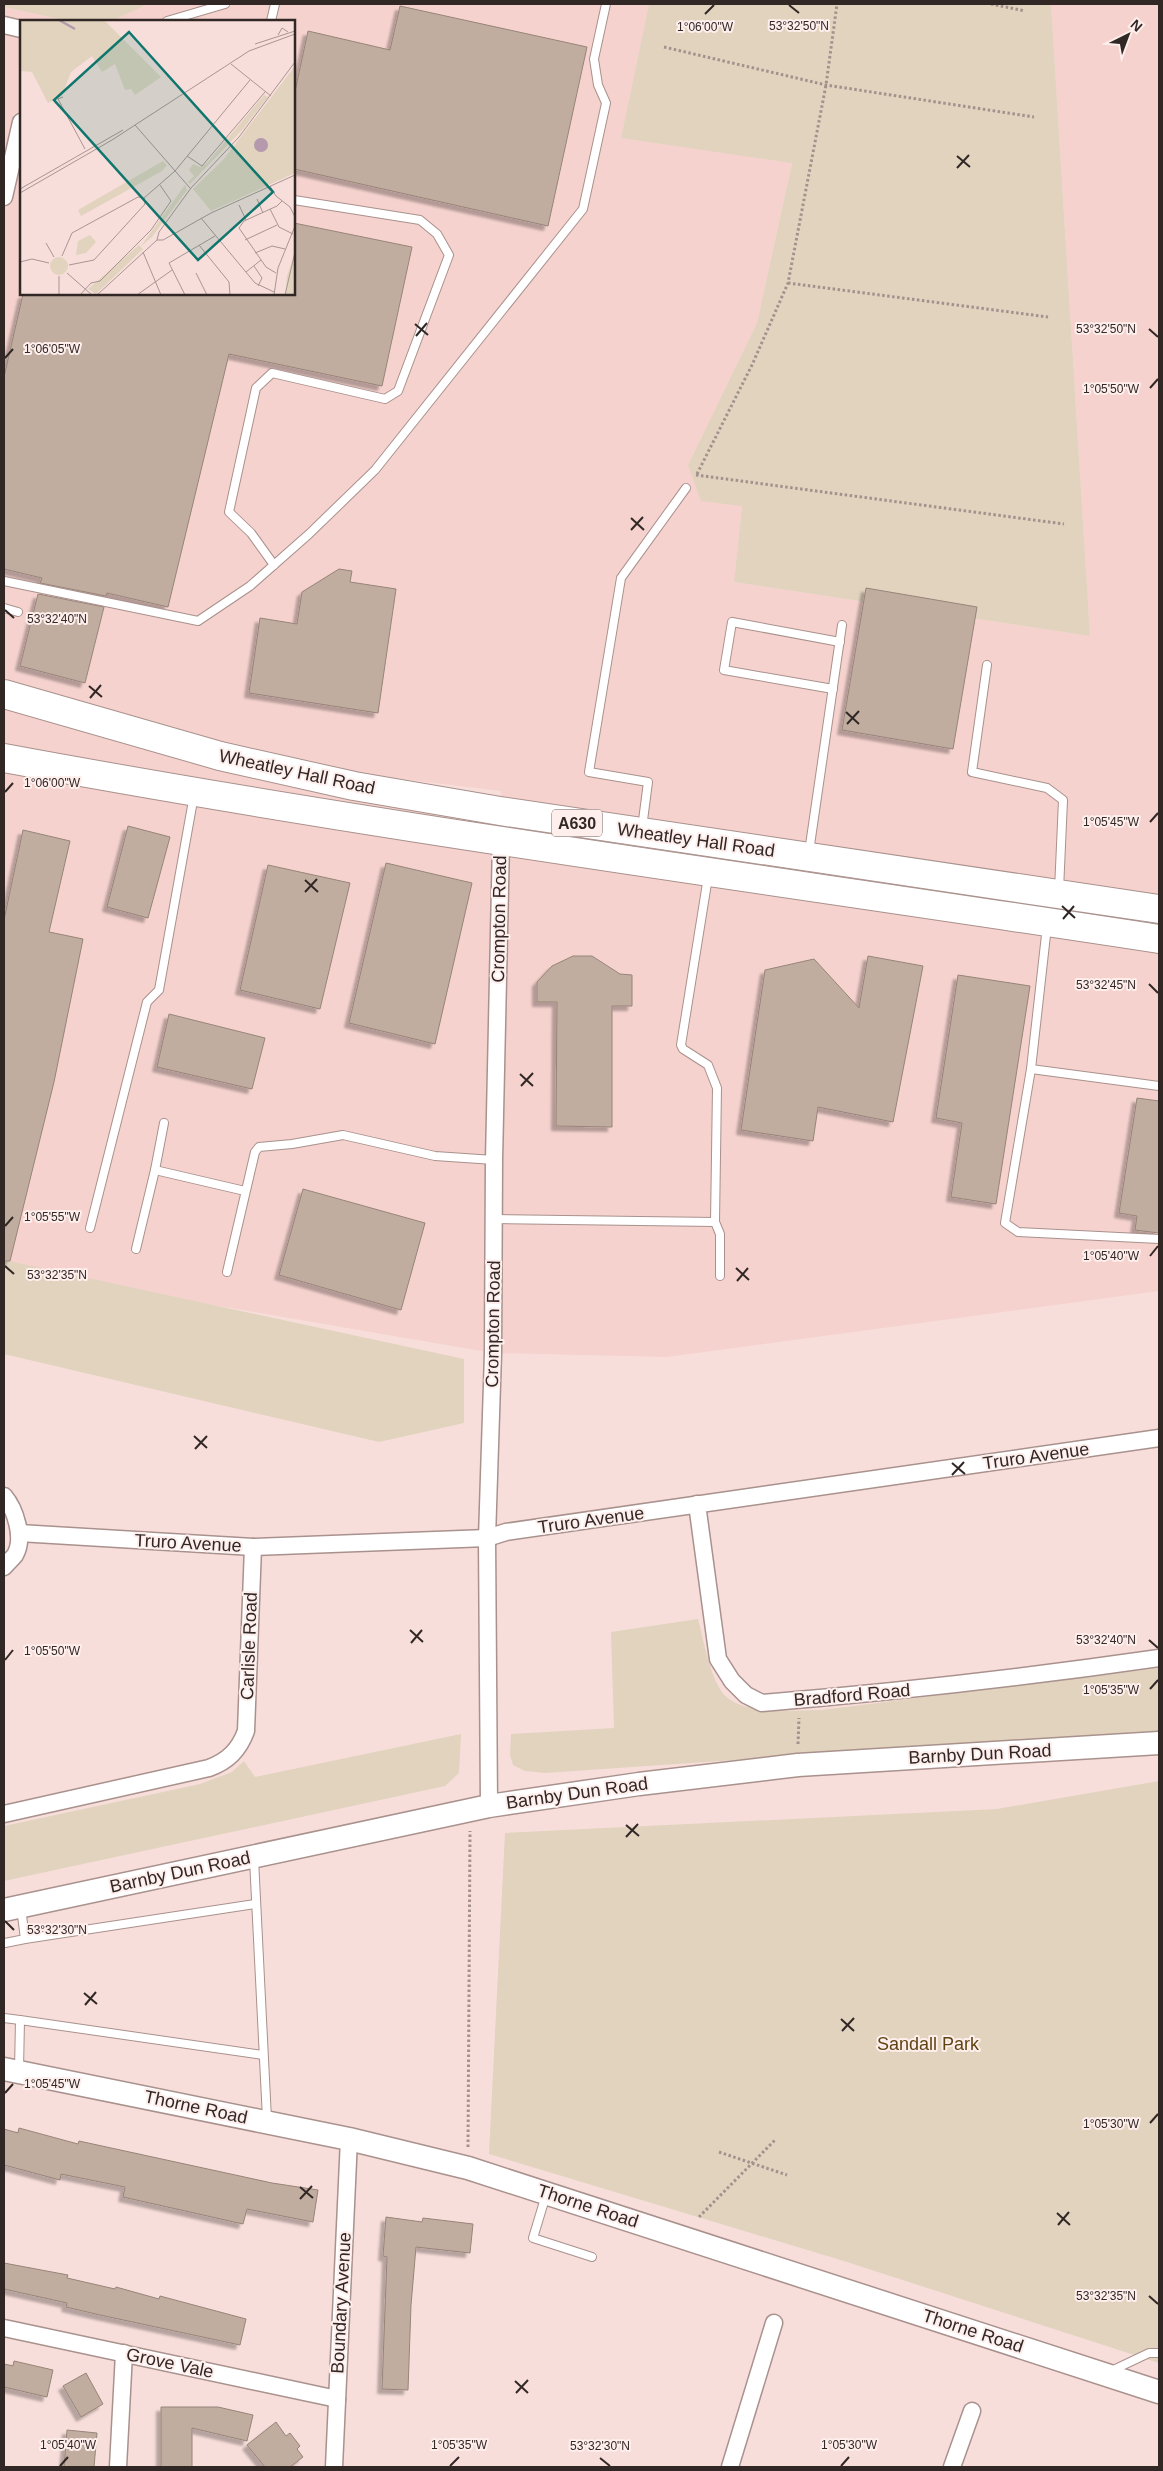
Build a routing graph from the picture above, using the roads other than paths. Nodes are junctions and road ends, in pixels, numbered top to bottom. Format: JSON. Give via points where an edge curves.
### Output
{"nodes":[{"id":1,"x":225,"y":4,"type":"edge"},
{"id":2,"x":275,"y":4,"type":"edge"},
{"id":3,"x":606,"y":4,"type":"edge"},
{"id":4,"x":170,"y":20,"type":"edge"},
{"id":5,"x":271,"y":20,"type":"edge"},
{"id":6,"x":4,"y":24,"type":"edge"},
{"id":7,"x":20,"y":29,"type":"edge"},
{"id":8,"x":20,"y":126,"type":"edge"},
{"id":9,"x":4,"y":197,"type":"edge"},
{"id":10,"x":295,"y":200,"type":"edge"},
{"id":11,"x":686,"y":488,"type":"road end"},
{"id":12,"x":274,"y":565,"type":"junction"},
{"id":13,"x":4,"y":581,"type":"edge"},
{"id":14,"x":4,"y":608,"type":"edge"},
{"id":15,"x":18,"y":612,"type":"dead end"},
{"id":16,"x":842,"y":625,"type":"dead end"},
{"id":17,"x":840,"y":642,"type":"junction"},
{"id":18,"x":987,"y":665,"type":"dead end"},
{"id":19,"x":833,"y":689,"type":"junction"},
{"id":20,"x":4,"y":694,"type":"edge"},
{"id":21,"x":4,"y":758,"type":"edge"},
{"id":22,"x":194,"y":793,"type":"junction"},
{"id":23,"x":642,"y":832,"type":"junction"},
{"id":24,"x":501,"y":842,"type":"junction"},
{"id":25,"x":808,"y":857,"type":"junction"},
{"id":26,"x":708,"y":872,"type":"junction"},
{"id":27,"x":1059,"y":894,"type":"junction"},
{"id":28,"x":1159,"y":909,"type":"edge"},
{"id":29,"x":1048,"y":922,"type":"junction"},
{"id":30,"x":1159,"y":939,"type":"edge"},
{"id":31,"x":1032,"y":1069,"type":"junction"},
{"id":32,"x":1159,"y":1086,"type":"edge"},
{"id":33,"x":164,"y":1122,"type":"dead end"},
{"id":34,"x":494,"y":1160,"type":"junction"},
{"id":35,"x":155,"y":1170,"type":"junction"},
{"id":36,"x":245,"y":1191,"type":"junction"},
{"id":37,"x":494,"y":1219,"type":"junction"},
{"id":38,"x":715,"y":1222,"type":"junction"},
{"id":39,"x":90,"y":1228,"type":"dead end"},
{"id":40,"x":1159,"y":1239,"type":"edge"},
{"id":41,"x":136,"y":1249,"type":"dead end"},
{"id":42,"x":227,"y":1272,"type":"dead end"},
{"id":43,"x":720,"y":1276,"type":"dead end"},
{"id":44,"x":1159,"y":1438,"type":"edge"},
{"id":45,"x":4,"y":1496,"type":"edge"},
{"id":46,"x":697,"y":1504,"type":"junction"},
{"id":47,"x":19,"y":1533,"type":"junction"},
{"id":48,"x":487,"y":1538,"type":"junction"},
{"id":49,"x":253,"y":1547,"type":"junction"},
{"id":50,"x":4,"y":1567,"type":"edge"},
{"id":51,"x":1159,"y":1658,"type":"edge"},
{"id":52,"x":1159,"y":1744,"type":"edge"},
{"id":53,"x":479,"y":1808,"type":"junction"},
{"id":54,"x":4,"y":1814,"type":"edge"},
{"id":55,"x":254,"y":1857,"type":"junction"},
{"id":56,"x":255,"y":1904,"type":"junction"},
{"id":57,"x":12,"y":1908,"type":"edge"},
{"id":58,"x":25,"y":1939,"type":"junction"},
{"id":59,"x":5,"y":1942,"type":"dead end"},
{"id":60,"x":4,"y":2018,"type":"edge"},
{"id":61,"x":20,"y":2020,"type":"junction"},
{"id":62,"x":263,"y":2055,"type":"junction"},
{"id":63,"x":11,"y":2070,"type":"edge"},
{"id":64,"x":267,"y":2122,"type":"junction"},
{"id":65,"x":349,"y":2140,"type":"junction"},
{"id":66,"x":546,"y":2193,"type":"junction"},
{"id":67,"x":592,"y":2257,"type":"dead end"},
{"id":68,"x":774,"y":2324,"type":"dead end"},
{"id":69,"x":4,"y":2328,"type":"edge"},
{"id":70,"x":1159,"y":2353,"type":"edge"},
{"id":71,"x":124,"y":2354,"type":"junction"},
{"id":72,"x":1105,"y":2374,"type":"junction"},
{"id":73,"x":1159,"y":2392,"type":"edge"},
{"id":74,"x":337,"y":2399,"type":"junction"},
{"id":75,"x":972,"y":2411,"type":"dead end"},
{"id":76,"x":118,"y":2467,"type":"edge"},
{"id":77,"x":334,"y":2467,"type":"edge"},
{"id":78,"x":730,"y":2467,"type":"edge"},
{"id":79,"x":952,"y":2467,"type":"edge"}],
"edges":[{"from":1,"to":4,"type":"lane"},
{"from":2,"to":5,"type":"lane"},
{"from":3,"to":12,"type":"lane","via":[[594,59],[598,85],[606,103],[583,209],[375,470]]},
{"from":6,"to":7,"type":"street"},
{"from":8,"to":9,"type":"street"},
{"from":10,"to":12,"type":"lane","via":[[420,220],[437,234],[449,255],[398,391],[386,399],[272,373],[256,388],[229,512],[251,533]]},
{"from":11,"to":23,"type":"lane","via":[[621,578],[589,772],[648,782]]},
{"from":12,"to":13,"type":"lane","via":[[250,586],[198,621]]},
{"from":14,"to":15,"type":"lane"},
{"from":16,"to":17,"type":"lane"},
{"from":17,"to":19,"type":"lane"},
{"from":17,"to":19,"type":"lane","via":[[732,622],[724,670]]},
{"from":18,"to":27,"type":"lane","via":[[972,772],[1047,788],[1063,800]]},
{"from":19,"to":25,"type":"lane"},
{"from":20,"to":23,"type":"highway","name":"Wheatley Hall Road","number":"A630","via":[[220,756],[354,786]]},
{"from":21,"to":22,"type":"highway","name":"Wheatley Hall Road","number":"A630"},
{"from":22,"to":24,"type":"highway","name":"Wheatley Hall Road","number":"A630"},
{"from":22,"to":39,"type":"lane","via":[[159,990],[147,1002]]},
{"from":23,"to":25,"type":"highway","name":"Wheatley Hall Road","number":"A630"},
{"from":24,"to":26,"type":"highway","name":"Wheatley Hall Road","number":"A630"},
{"from":24,"to":34,"type":"street","name":"Crompton Road"},
{"from":25,"to":27,"type":"highway","name":"Wheatley Hall Road","number":"A630"},
{"from":26,"to":29,"type":"highway","name":"Wheatley Hall Road","number":"A630"},
{"from":26,"to":38,"type":"lane","via":[[681,1045],[708,1065],[717,1088]]},
{"from":27,"to":28,"type":"highway","name":"Wheatley Hall Road","number":"A630"},
{"from":29,"to":30,"type":"highway","name":"Wheatley Hall Road","number":"A630"},
{"from":29,"to":31,"type":"lane"},
{"from":31,"to":32,"type":"lane"},
{"from":31,"to":40,"type":"lane","via":[[1005,1223],[1018,1232]]},
{"from":33,"to":35,"type":"lane"},
{"from":34,"to":36,"type":"lane","via":[[435,1156],[335,1135],[259,1147]]},
{"from":34,"to":37,"type":"street","name":"Crompton Road"},
{"from":35,"to":36,"type":"lane"},
{"from":35,"to":41,"type":"lane"},
{"from":36,"to":42,"type":"lane"},
{"from":37,"to":38,"type":"lane"},
{"from":37,"to":48,"type":"street","name":"Crompton Road"},
{"from":38,"to":43,"type":"lane","via":[[720,1234]]},
{"from":44,"to":46,"type":"street","name":"Truro Avenue"},
{"from":45,"to":47,"type":"street","via":[[13,1507]]},
{"from":46,"to":48,"type":"street","name":"Truro Avenue","via":[[506,1532]]},
{"from":46,"to":51,"type":"street","name":"Bradford Road","via":[[718,1659],[746,1695],[762,1702],[925,1689]]},
{"from":47,"to":49,"type":"street","name":"Truro Avenue"},
{"from":47,"to":50,"type":"street","via":[[16,1554]]},
{"from":48,"to":49,"type":"street","name":"Truro Avenue"},
{"from":48,"to":53,"type":"street","name":"Crompton Road"},
{"from":49,"to":54,"type":"street","name":"Carlisle Road","via":[[246,1731],[241,1745],[220,1764],[209,1768]]},
{"from":52,"to":53,"type":"street","name":"Barnby Dun Road","via":[[798,1766],[639,1784]]},
{"from":53,"to":55,"type":"street","name":"Barnby Dun Road"},
{"from":55,"to":56,"type":"lane"},
{"from":55,"to":57,"type":"street","name":"Barnby Dun Road"},
{"from":56,"to":58,"type":"lane"},
{"from":56,"to":62,"type":"lane"},
{"from":57,"to":58,"type":"lane"},
{"from":58,"to":59,"type":"lane"},
{"from":60,"to":61,"type":"lane"},
{"from":61,"to":62,"type":"lane"},
{"from":61,"to":63,"type":"lane"},
{"from":62,"to":64,"type":"lane"},
{"from":63,"to":64,"type":"street","name":"Thorne Road"},
{"from":64,"to":65,"type":"street","name":"Thorne Road"},
{"from":65,"to":66,"type":"street","name":"Thorne Road","via":[[468,2168]]},
{"from":65,"to":74,"type":"street","name":"Boundary Avenue"},
{"from":66,"to":67,"type":"lane","via":[[533,2238]]},
{"from":66,"to":72,"type":"street","name":"Thorne Road"},
{"from":68,"to":78,"type":"street"},
{"from":69,"to":71,"type":"street","name":"Grove Vale"},
{"from":70,"to":72,"type":"lane","via":[[1149,2353]]},
{"from":71,"to":74,"type":"street","name":"Grove Vale"},
{"from":71,"to":76,"type":"street"},
{"from":72,"to":73,"type":"street","name":"Thorne Road"},
{"from":74,"to":77,"type":"street","name":"Boundary Avenue"},
{"from":75,"to":79,"type":"street"}]}
